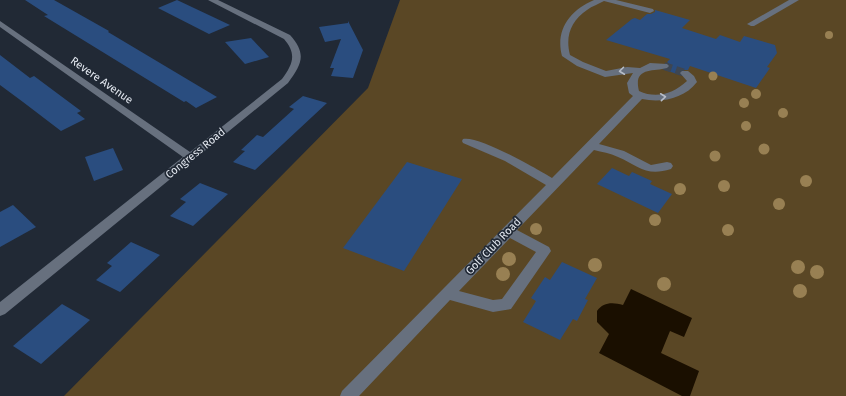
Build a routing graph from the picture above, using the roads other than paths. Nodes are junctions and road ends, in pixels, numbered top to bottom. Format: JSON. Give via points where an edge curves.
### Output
{"nodes":[{"id":1,"x":212,"y":0,"type":"edge"},
{"id":2,"x":236,"y":0,"type":"edge"},
{"id":3,"x":600,"y":0,"type":"edge"},
{"id":4,"x":607,"y":0,"type":"edge"},
{"id":5,"x":795,"y":0,"type":"edge"},
{"id":6,"x":223,"y":5,"type":"junction"},
{"id":7,"x":650,"y":11,"type":"dead end"},
{"id":8,"x":0,"y":23,"type":"edge"},
{"id":9,"x":751,"y":24,"type":"dead end"},
{"id":10,"x":5,"y":32,"type":"edge"},
{"id":11,"x":664,"y":66,"type":"tunnel mouth"},
{"id":12,"x":639,"y":70,"type":"junction"},
{"id":13,"x":685,"y":72,"type":"dead end"},
{"id":14,"x":639,"y":96,"type":"junction"},
{"id":15,"x":467,"y":141,"type":"dead end"},
{"id":16,"x":591,"y":146,"type":"junction"},
{"id":17,"x":190,"y":157,"type":"junction"},
{"id":18,"x":667,"y":166,"type":"dead end"},
{"id":19,"x":554,"y":184,"type":"junction"},
{"id":20,"x":508,"y":231,"type":"junction"},
{"id":21,"x":447,"y":294,"type":"junction"},
{"id":22,"x":0,"y":310,"type":"edge"},
{"id":23,"x":348,"y":396,"type":"edge"}],
"edges":[{"from":1,"to":6,"type":"street","name":"Congress Road"},
{"from":2,"to":6,"type":"street"},
{"from":12,"to":3,"type":"street","one_way":true,"via":[[605,74],[566,56],[563,36],[569,23],[581,10]]},
{"from":4,"to":7,"type":"street"},
{"from":5,"to":9,"type":"street"},
{"from":6,"to":17,"type":"street","name":"Congress Road","via":[[286,37],[295,47],[298,60],[285,81]]},
{"from":8,"to":10,"type":"street","name":"Revere Avenue"},
{"from":10,"to":17,"type":"street","name":"Revere Avenue"},
{"from":11,"to":12,"type":"street","via":[[650,66]]},
{"from":12,"to":14,"type":"street","via":[[632,83],[634,93]]},
{"from":14,"to":13,"type":"street","one_way":true,"via":[[663,98],[679,93],[692,82]]},
{"from":14,"to":16,"type":"street","name":"Golf Club Road"},
{"from":15,"to":19,"type":"street","via":[[509,158]]},
{"from":16,"to":18,"type":"street","via":[[624,155],[653,169]]},
{"from":16,"to":19,"type":"street","name":"Golf Club Road"},
{"from":17,"to":22,"type":"street","name":"Congress Road"},
{"from":19,"to":20,"type":"street","name":"Golf Club Road"},
{"from":20,"to":21,"type":"street","name":"Golf Club Road"},
{"from":20,"to":21,"type":"street","via":[[544,251],[506,305],[493,306]]},
{"from":21,"to":23,"type":"street","name":"Golf Club Road"}]}
